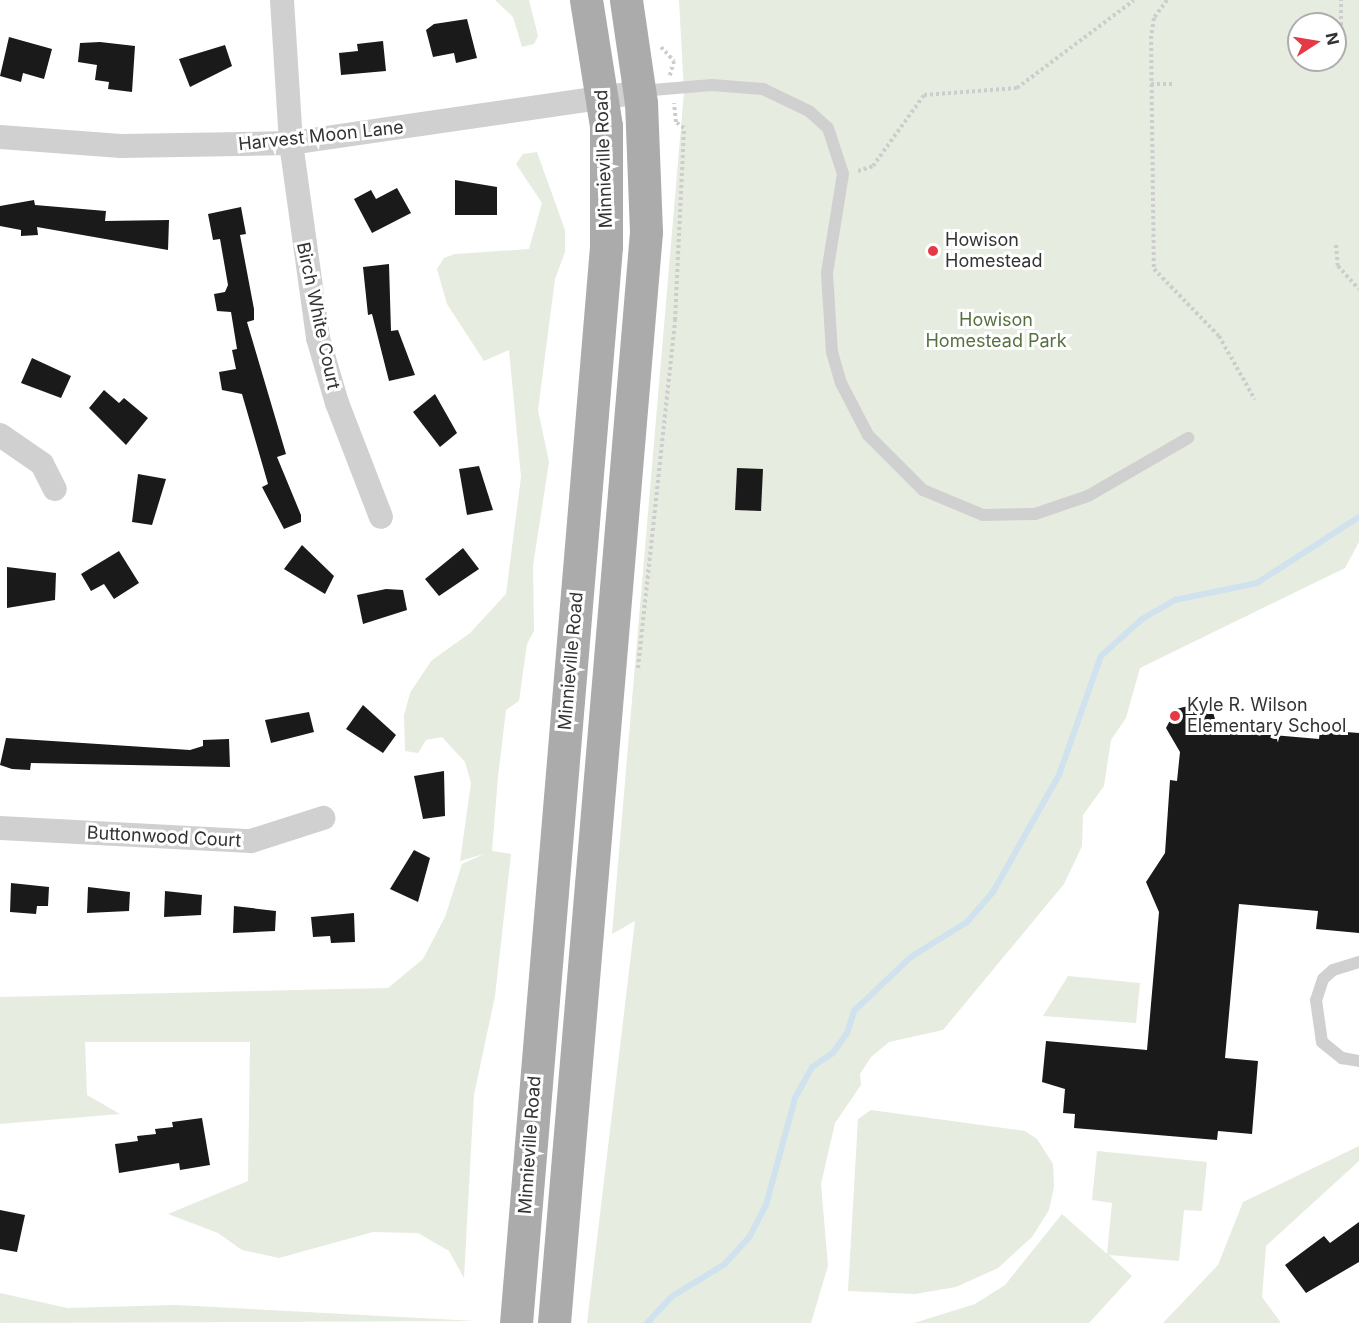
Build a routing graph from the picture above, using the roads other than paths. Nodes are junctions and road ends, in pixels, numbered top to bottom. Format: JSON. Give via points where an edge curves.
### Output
{"nodes":[{"id":1,"x":282,"y":0,"type":"edge"},
{"id":2,"x":586,"y":0,"type":"edge"},
{"id":3,"x":626,"y":0,"type":"edge"},
{"id":4,"x":640,"y":92,"type":"junction"},
{"id":5,"x":602,"y":96,"type":"junction"},
{"id":6,"x":0,"y":137,"type":"edge"},
{"id":7,"x":291,"y":143,"type":"junction"},
{"id":8,"x":0,"y":435,"type":"edge"},
{"id":9,"x":1188,"y":438,"type":"dead end"},
{"id":10,"x":55,"y":489,"type":"dead end"},
{"id":11,"x":381,"y":517,"type":"dead end"},
{"id":12,"x":323,"y":818,"type":"dead end"},
{"id":13,"x":0,"y":828,"type":"edge"},
{"id":14,"x":1359,"y":962,"type":"edge"},
{"id":15,"x":1359,"y":1061,"type":"edge"},
{"id":16,"x":516,"y":1323,"type":"edge"},
{"id":17,"x":554,"y":1323,"type":"edge"}],
"edges":[{"from":1,"to":7,"type":"street","name":"Birch White Court"},
{"from":2,"to":5,"type":"main road","name":"Minnieville Road"},
{"from":3,"to":4,"type":"main road"},
{"from":4,"to":5,"type":"street","name":"Harvest Moon Lane"},
{"from":4,"to":9,"type":"lane","via":[[734,85],[787,98],[828,128],[843,174],[827,273],[832,352],[854,413],[890,463],[913,483],[955,507],[983,515],[1035,514],[1088,496]]},
{"from":4,"to":17,"type":"main road","via":[[646,186],[643,278]]},
{"from":5,"to":7,"type":"street","name":"Harvest Moon Lane"},
{"from":5,"to":16,"type":"main road","name":"Minnieville Road","via":[[606,246]]},
{"from":6,"to":7,"type":"street","name":"Harvest Moon Lane","via":[[121,146]]},
{"from":7,"to":11,"type":"street","name":"Birch White Court","via":[[318,338],[337,403]]},
{"from":8,"to":10,"type":"street","via":[[42,464]]},
{"from":12,"to":13,"type":"street","name":"Buttonwood Court","via":[[282,835],[244,841]]},
{"from":14,"to":15,"type":"lane","via":[[1333,970],[1323,979],[1316,1000],[1322,1042],[1342,1058]]}]}
